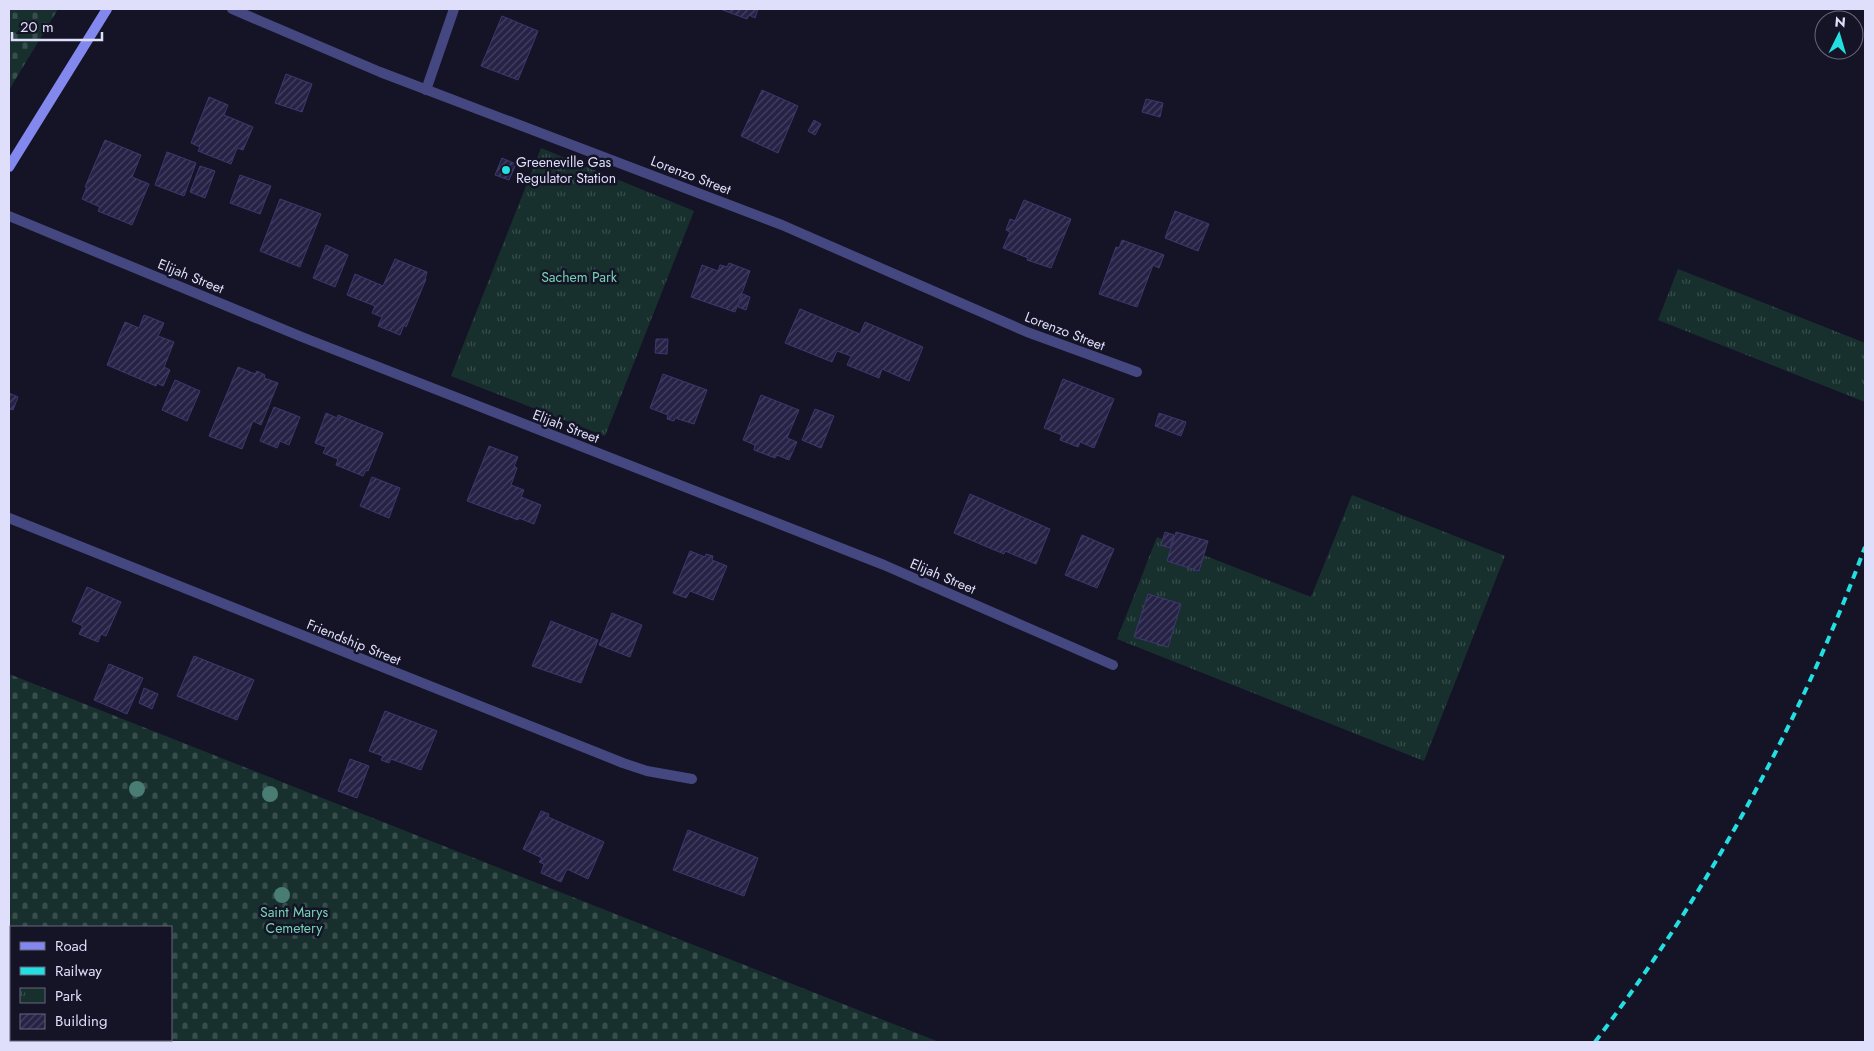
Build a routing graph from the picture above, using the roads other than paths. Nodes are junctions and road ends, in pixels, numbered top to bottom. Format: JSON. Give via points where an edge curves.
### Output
{"nodes":[{"id":1,"x":107,"y":9,"type":"edge"},
{"id":2,"x":232,"y":9,"type":"edge"},
{"id":3,"x":454,"y":9,"type":"edge"},
{"id":4,"x":426,"y":90,"type":"junction"},
{"id":5,"x":9,"y":167,"type":"edge"},
{"id":6,"x":9,"y":216,"type":"edge"},
{"id":7,"x":1137,"y":372,"type":"dead end"},
{"id":8,"x":9,"y":518,"type":"edge"},
{"id":9,"x":1113,"y":665,"type":"dead end"},
{"id":10,"x":692,"y":779,"type":"dead end"}],
"edges":[{"from":1,"to":5,"type":"main road"},
{"from":2,"to":4,"type":"street","name":"Lorenzo Street"},
{"from":3,"to":4,"type":"street"},
{"from":4,"to":7,"type":"street","name":"Lorenzo Street","via":[[782,225],[1027,332]]},
{"from":6,"to":9,"type":"street","name":"Elijah Street","via":[[302,336],[892,568]]},
{"from":8,"to":10,"type":"street","name":"Friendship Street","via":[[623,764]]}]}
